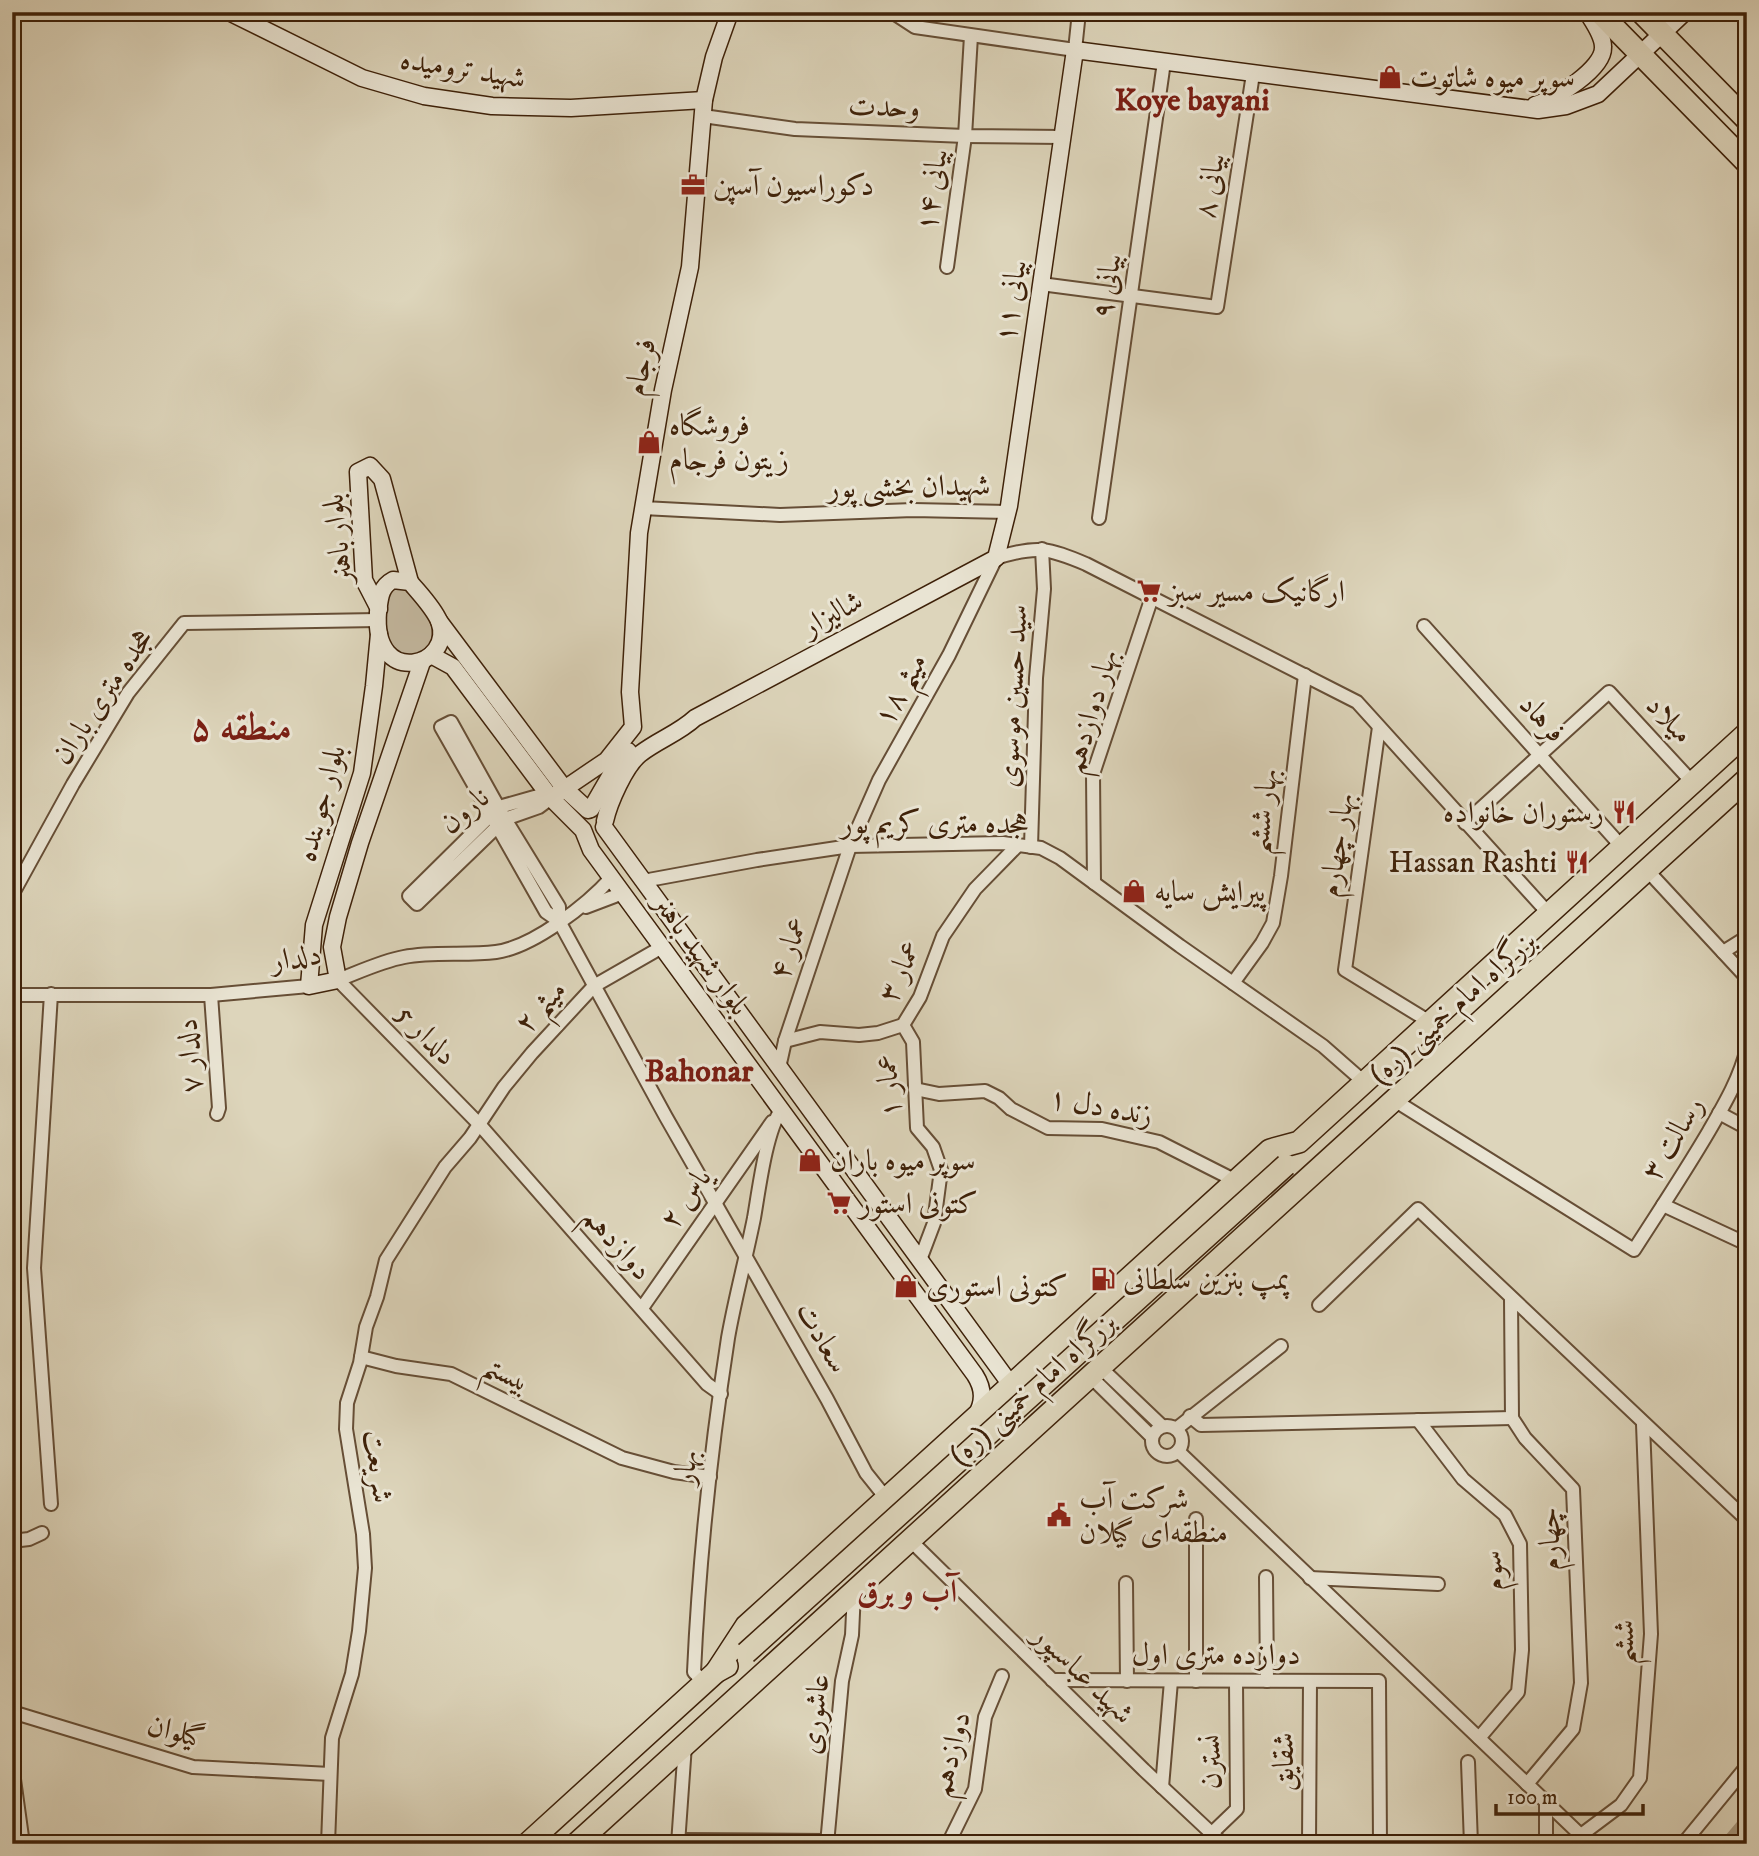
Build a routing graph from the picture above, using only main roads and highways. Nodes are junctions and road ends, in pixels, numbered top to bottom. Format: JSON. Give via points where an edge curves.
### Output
{"nodes":[{"id":1,"x":1599,"y":12,"type":"edge"},
{"id":2,"x":1641,"y":12,"type":"edge"},
{"id":3,"x":1747,"y":120,"type":"edge"},
{"id":4,"x":1747,"y":163,"type":"edge"},
{"id":5,"x":1747,"y":733,"type":"edge"},
{"id":6,"x":1747,"y":779,"type":"edge"},
{"id":7,"x":1299,"y":1142,"type":"junction"},
{"id":8,"x":1011,"y":1385,"type":"junction"},
{"id":9,"x":1058,"y":1406,"type":"junction"},
{"id":10,"x":1018,"y":1442,"type":"junction"},
{"id":11,"x":904,"y":1483,"type":"junction"},
{"id":12,"x":934,"y":1518,"type":"junction"},
{"id":13,"x":710,"y":1678,"type":"junction"},
{"id":14,"x":527,"y":1844,"type":"edge"},
{"id":15,"x":576,"y":1844,"type":"edge"}],
"edges":[{"from":1,"to":4,"type":"highway"},
{"from":2,"to":3,"type":"highway"},
{"from":5,"to":7,"type":"highway","name":"بزرگراه امام خمینی (ره)"},
{"from":6,"to":9,"type":"highway","name":"بزرگراه امام خمینی (ره)","via":[[1399,1102]]},
{"from":7,"to":8,"type":"highway","name":"بزرگراه امام خمینی (ره)","via":[[1271,1150]]},
{"from":7,"to":13,"type":"highway","name":"بزرگراه امام خمینی (ره)","bridge":true,"via":[[1296,1155],[1286,1165],[747,1653]]},
{"from":8,"to":9,"type":"highway","via":[[1028,1386],[1045,1402]]},
{"from":8,"to":10,"type":"highway","via":[[1026,1411]]},
{"from":8,"to":11,"type":"highway","name":"بزرگراه امام خمینی (ره)"},
{"from":9,"to":10,"type":"highway","name":"بزرگراه امام خمینی (ره)"},
{"from":10,"to":12,"type":"highway","name":"بزرگراه امام خمینی (ره)"},
{"from":11,"to":12,"type":"highway","via":[[911,1502]]},
{"from":11,"to":13,"type":"highway","name":"بزرگراه امام خمینی (ره)","via":[[746,1626]]},
{"from":12,"to":15,"type":"highway","name":"بزرگراه امام خمینی (ره)"},
{"from":13,"to":14,"type":"highway","name":"بزرگراه امام خمینی (ره)"}]}
